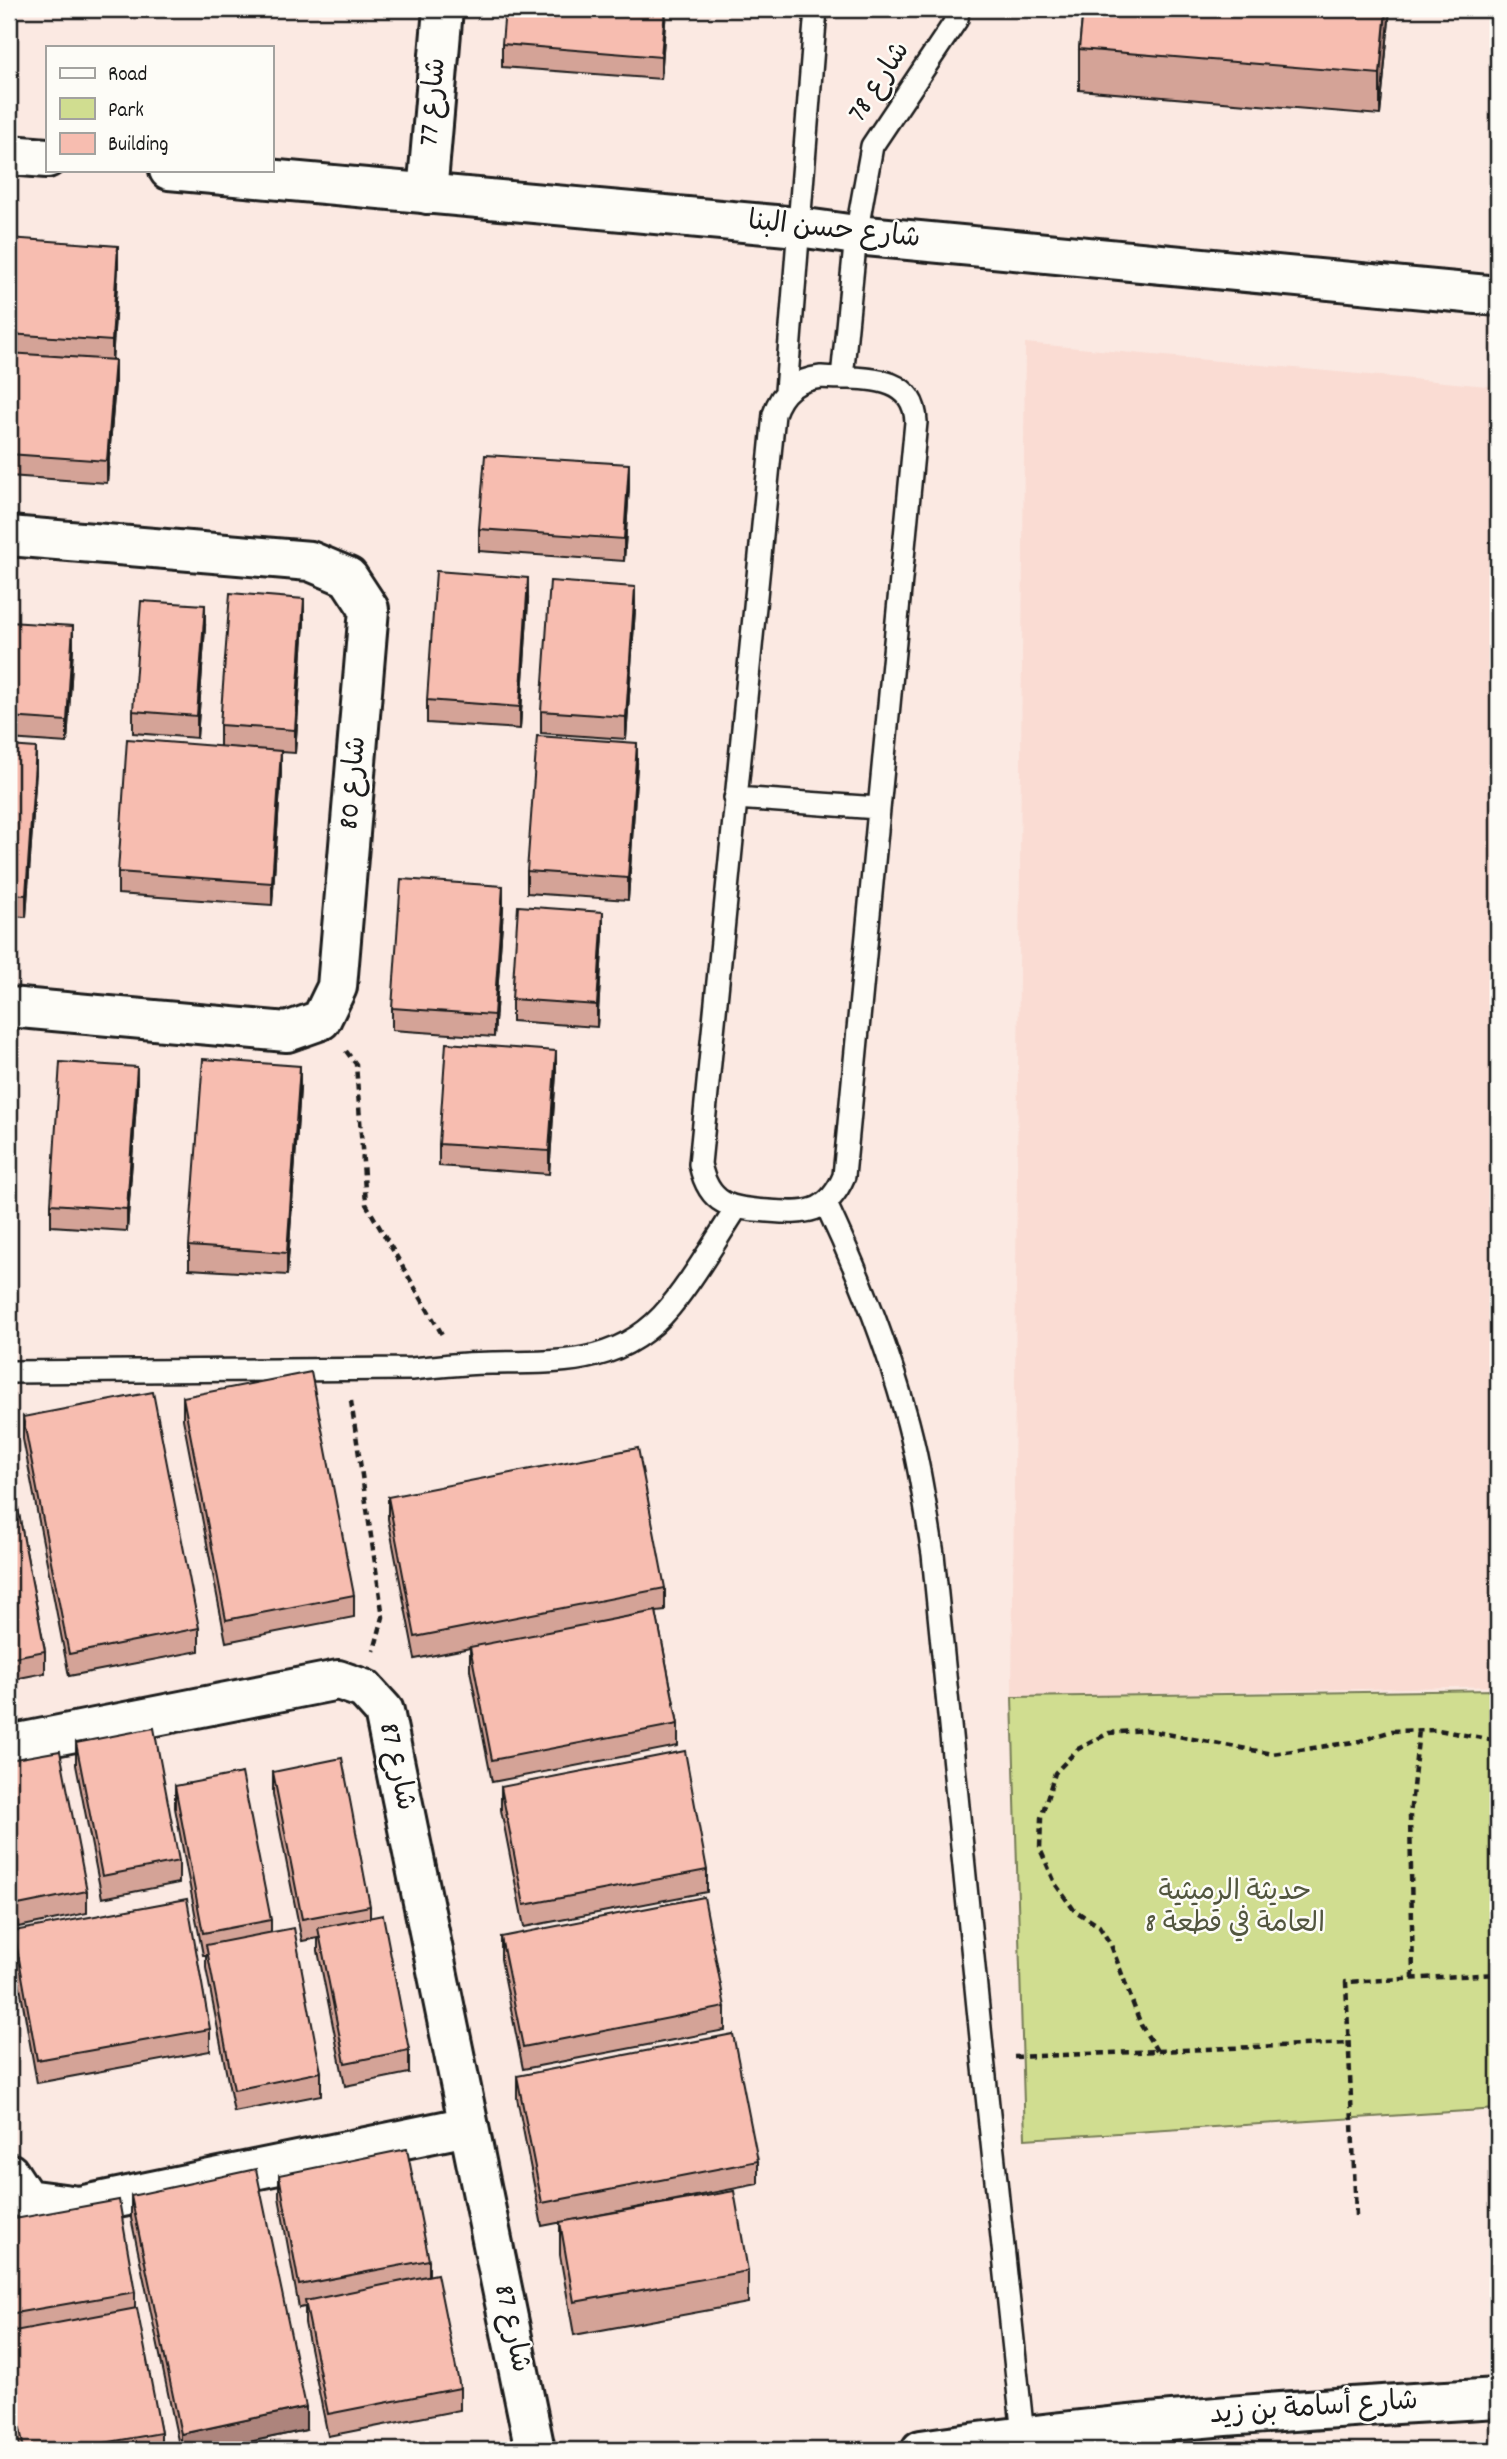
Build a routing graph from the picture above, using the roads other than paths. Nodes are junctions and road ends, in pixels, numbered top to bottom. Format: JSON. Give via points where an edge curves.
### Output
{"nodes":[{"id":1,"x":443,"y":9,"type":"edge"},
{"id":2,"x":816,"y":9,"type":"edge"},
{"id":3,"x":958,"y":9,"type":"edge"},
{"id":4,"x":9,"y":155,"type":"edge"},
{"id":5,"x":46,"y":158,"type":"edge"},
{"id":6,"x":190,"y":172,"type":"edge"},
{"id":7,"x":427,"y":194,"type":"junction"},
{"id":8,"x":798,"y":227,"type":"junction"},
{"id":9,"x":856,"y":234,"type":"junction"},
{"id":10,"x":1498,"y":296,"type":"edge"},
{"id":11,"x":842,"y":379,"type":"junction"},
{"id":12,"x":786,"y":391,"type":"junction"},
{"id":13,"x":9,"y":536,"type":"edge"},
{"id":14,"x":735,"y":798,"type":"junction"},
{"id":15,"x":878,"y":808,"type":"junction"},
{"id":16,"x":9,"y":1007,"type":"edge"},
{"id":17,"x":826,"y":1204,"type":"junction"},
{"id":18,"x":736,"y":1209,"type":"junction"},
{"id":19,"x":9,"y":1372,"type":"edge"},
{"id":20,"x":9,"y":1745,"type":"edge"},
{"id":21,"x":468,"y":2126,"type":"junction"},
{"id":22,"x":9,"y":2173,"type":"edge"},
{"id":23,"x":1498,"y":2398,"type":"edge"},
{"id":24,"x":1023,"y":2435,"type":"junction"},
{"id":25,"x":535,"y":2450,"type":"edge"},
{"id":26,"x":921,"y":2450,"type":"edge"}],
"edges":[{"from":1,"to":7,"type":"street","name":"شارع 77"},
{"from":2,"to":8,"type":"lane","name":"شارع 78"},
{"from":3,"to":9,"type":"lane","name":"شارع 78","via":[[957,19],[872,146]]},
{"from":4,"to":5,"type":"street"},
{"from":6,"to":7,"type":"street","name":"شارع حسن البنا"},
{"from":7,"to":8,"type":"street","name":"شارع حسن البنا"},
{"from":8,"to":9,"type":"street","name":"شارع حسن البنا"},
{"from":8,"to":12,"type":"lane","name":"شارع 78"},
{"from":9,"to":10,"type":"street","name":"شارع حسن البنا"},
{"from":9,"to":11,"type":"lane","name":"شارع 78"},
{"from":11,"to":12,"type":"lane","via":[[808,379]]},
{"from":11,"to":15,"type":"lane","via":[[889,382],[910,397],[915,409]]},
{"from":12,"to":14,"type":"lane","name":"شارع 78","via":[[774,414]]},
{"from":13,"to":16,"type":"street","name":"شارع 80","via":[[310,561],[348,577],[369,609],[337,987],[321,1020],[287,1032]]},
{"from":14,"to":15,"type":"lane"},
{"from":14,"to":18,"type":"lane","name":"شارع 78","via":[[700,1164],[710,1192]]},
{"from":15,"to":17,"type":"lane","via":[[844,1176]]},
{"from":17,"to":18,"type":"lane","via":[[797,1214]]},
{"from":17,"to":24,"type":"lane","via":[[857,1270],[905,1410],[933,1554]]},
{"from":18,"to":19,"type":"lane","via":[[670,1308],[652,1326],[627,1343],[571,1362],[412,1369]]},
{"from":20,"to":21,"type":"street","name":"شارع 87","via":[[338,1680],[365,1689],[384,1711]]},
{"from":21,"to":22,"type":"street","via":[[79,2206],[26,2199]]},
{"from":21,"to":25,"type":"street","name":"شارع 87"},
{"from":23,"to":24,"type":"street","name":"شارع أسامة بن زيد","via":[[1231,2415]]},
{"from":24,"to":26,"type":"street","name":"شارع أسامة بن زيد"}]}
